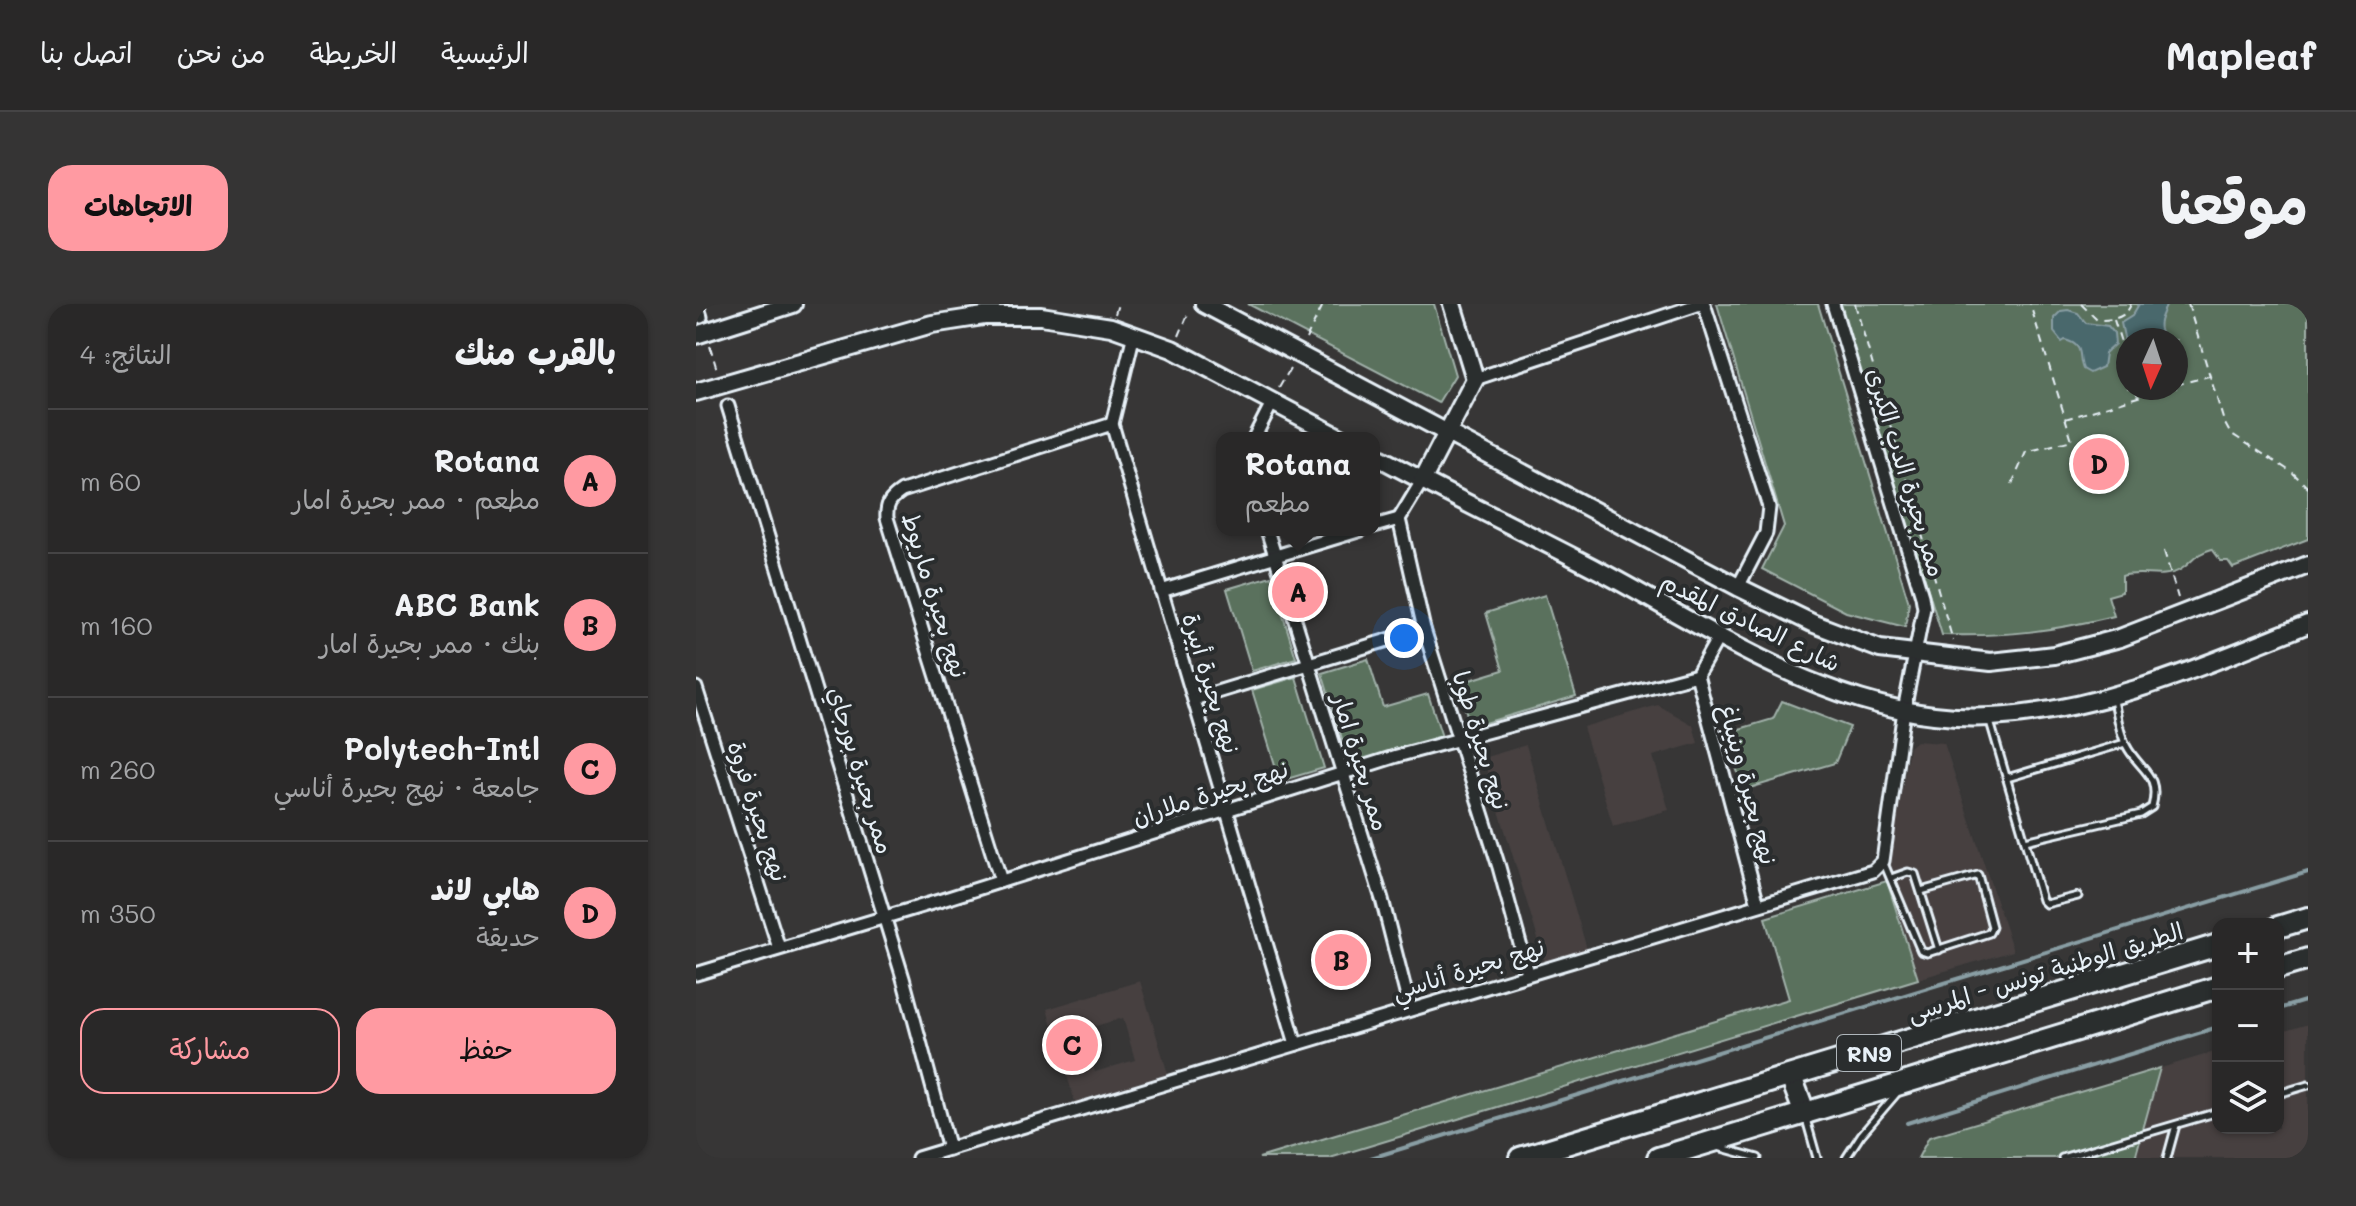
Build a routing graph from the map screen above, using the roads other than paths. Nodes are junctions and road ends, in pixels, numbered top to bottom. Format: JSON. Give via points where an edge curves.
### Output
{"nodes":[{"id":1,"x":697,"y":304,"type":"edge"},
{"id":2,"x":793,"y":304,"type":"edge"},
{"id":3,"x":1452,"y":304,"type":"edge"},
{"id":4,"x":1702,"y":304,"type":"edge"},
{"id":5,"x":1833,"y":304,"type":"edge"},
{"id":6,"x":1198,"y":306,"type":"edge"},
{"id":7,"x":765,"y":308,"type":"edge"},
{"id":8,"x":701,"y":328,"type":"edge"},
{"id":9,"x":1134,"y":334,"type":"junction"},
{"id":10,"x":1475,"y":379,"type":"junction"},
{"id":11,"x":696,"y":392,"type":"edge"},
{"id":12,"x":1273,"y":401,"type":"junction"},
{"id":13,"x":728,"y":406,"type":"dead end"},
{"id":14,"x":1112,"y":424,"type":"junction"},
{"id":15,"x":1257,"y":432,"type":"edge"},
{"id":16,"x":1330,"y":432,"type":"edge"},
{"id":17,"x":1447,"y":432,"type":"junction"},
{"id":18,"x":1380,"y":458,"type":"edge"},
{"id":19,"x":1422,"y":481,"type":"junction"},
{"id":20,"x":1399,"y":519,"type":"junction"},
{"id":21,"x":1380,"y":524,"type":"edge"},
{"id":22,"x":1269,"y":536,"type":"edge"},
{"id":23,"x":1343,"y":536,"type":"edge"},
{"id":24,"x":1276,"y":558,"type":"junction"},
{"id":25,"x":2308,"y":565,"type":"edge"},
{"id":26,"x":1738,"y":587,"type":"junction"},
{"id":27,"x":1161,"y":591,"type":"junction"},
{"id":28,"x":2308,"y":624,"type":"edge"},
{"id":29,"x":1424,"y":629,"type":"junction"},
{"id":30,"x":1719,"y":636,"type":"junction"},
{"id":31,"x":1914,"y":654,"type":"junction"},
{"id":32,"x":1308,"y":664,"type":"junction"},
{"id":33,"x":1697,"y":675,"type":"junction"},
{"id":34,"x":696,"y":688,"type":"edge"},
{"id":35,"x":2113,"y":696,"type":"junction"},
{"id":36,"x":1194,"y":699,"type":"junction"},
{"id":37,"x":1904,"y":710,"type":"junction"},
{"id":38,"x":1989,"y":717,"type":"junction"},
{"id":39,"x":1459,"y":741,"type":"junction"},
{"id":40,"x":2125,"y":743,"type":"junction"},
{"id":41,"x":1342,"y":774,"type":"junction"},
{"id":42,"x":2007,"y":778,"type":"junction"},
{"id":43,"x":1227,"y":810,"type":"junction"},
{"id":44,"x":2025,"y":841,"type":"junction"},
{"id":45,"x":1883,"y":861,"type":"junction"},
{"id":46,"x":1891,"y":878,"type":"junction"},
{"id":47,"x":1001,"y":881,"type":"junction"},
{"id":48,"x":1921,"y":891,"type":"junction"},
{"id":49,"x":2078,"y":896,"type":"dead end"},
{"id":50,"x":1758,"y":904,"type":"junction"},
{"id":51,"x":883,"y":918,"type":"junction"},
{"id":52,"x":2308,"y":918,"type":"edge"},
{"id":53,"x":2284,"y":925,"type":"edge"},
{"id":54,"x":2212,"y":947,"type":"edge"},
{"id":55,"x":779,"y":948,"type":"junction"},
{"id":56,"x":1939,"y":950,"type":"junction"},
{"id":57,"x":2308,"y":959,"type":"edge"},
{"id":58,"x":2284,"y":966,"type":"edge"},
{"id":59,"x":1528,"y":973,"type":"junction"},
{"id":60,"x":696,"y":974,"type":"edge"},
{"id":61,"x":2212,"y":989,"type":"edge"},
{"id":62,"x":1410,"y":1009,"type":"junction"},
{"id":63,"x":1296,"y":1044,"type":"junction"},
{"id":64,"x":1791,"y":1077,"type":"junction"},
{"id":65,"x":1905,"y":1084,"type":"junction"},
{"id":66,"x":2308,"y":1085,"type":"edge"},
{"id":67,"x":2284,"y":1092,"type":"edge"},
{"id":68,"x":1805,"y":1114,"type":"junction"},
{"id":69,"x":2212,"y":1114,"type":"edge"},
{"id":70,"x":2176,"y":1125,"type":"junction"},
{"id":71,"x":1705,"y":1144,"type":"junction"},
{"id":72,"x":949,"y":1149,"type":"junction"},
{"id":73,"x":918,"y":1158,"type":"edge"},
{"id":74,"x":1520,"y":1158,"type":"edge"},
{"id":75,"x":1658,"y":1158,"type":"edge"},
{"id":76,"x":1758,"y":1158,"type":"edge"},
{"id":77,"x":1817,"y":1158,"type":"edge"},
{"id":78,"x":1846,"y":1158,"type":"edge"},
{"id":79,"x":2062,"y":1158,"type":"edge"},
{"id":80,"x":2167,"y":1158,"type":"edge"}],
"edges":[{"from":1,"to":8,"type":"street"},
{"from":2,"to":7,"type":"main road"},
{"from":3,"to":10,"type":"main road"},
{"from":4,"to":10,"type":"street"},
{"from":4,"to":26,"type":"street","via":[[1769,507],[1766,533]]},
{"from":5,"to":31,"type":"street","name":"ممر بحيرة الدب الكبرى","via":[[1922,596]]},
{"from":6,"to":17,"type":"main road","name":"شارع الصادق المقدم"},
{"from":7,"to":8,"type":"main road"},
{"from":9,"to":11,"type":"main road","via":[[1053,318],[984,316],[932,324]]},
{"from":9,"to":12,"type":"main road"},
{"from":9,"to":14,"type":"street"},
{"from":10,"to":17,"type":"main road"},
{"from":12,"to":15,"type":"street"},
{"from":12,"to":16,"type":"main road"},
{"from":13,"to":51,"type":"street","name":"ممر بحيرة بورجاي"},
{"from":14,"to":27,"type":"street","name":"نهج بحيرة أبيرة"},
{"from":14,"to":47,"type":"street","name":"نهج بحيرة ماريوط","via":[[902,491],[886,508]]},
{"from":17,"to":19,"type":"main road"},
{"from":17,"to":26,"type":"main road","name":"شارع الصادق المقدم"},
{"from":18,"to":19,"type":"main road","name":"شارع الصادق المقدم"},
{"from":19,"to":20,"type":"street"},
{"from":19,"to":30,"type":"main road","name":"شارع الصادق المقدم"},
{"from":20,"to":21,"type":"street"},
{"from":20,"to":29,"type":"street","name":"نهج بحيرة طوبا"},
{"from":22,"to":24,"type":"street","name":"ممر بحيرة امار"},
{"from":23,"to":24,"type":"street"},
{"from":24,"to":27,"type":"street"},
{"from":24,"to":32,"type":"street","name":"ممر بحيرة امار"},
{"from":25,"to":31,"type":"main road","name":"شارع الصادق المقدم","via":[[2120,638],[2054,655],[1991,662]]},
{"from":26,"to":31,"type":"main road","name":"شارع الصادق المقدم","via":[[1826,629],[1880,649]]},
{"from":27,"to":36,"type":"street","name":"نهج بحيرة أبيرة"},
{"from":28,"to":35,"type":"main road","name":"شارع الصادق المقدم"},
{"from":29,"to":32,"type":"street"},
{"from":29,"to":39,"type":"street","name":"نهج بحيرة طوبا"},
{"from":30,"to":33,"type":"street"},
{"from":30,"to":37,"type":"main road","name":"شارع الصادق المقدم","via":[[1814,683]]},
{"from":31,"to":37,"type":"street","name":"ممر بحيرة الدب الكبرى"},
{"from":32,"to":36,"type":"street"},
{"from":32,"to":41,"type":"street","name":"ممر بحيرة امار"},
{"from":33,"to":39,"type":"street","name":"نهج بحيرة ملاران"},
{"from":33,"to":50,"type":"street","name":"نهج بحيرة وينيباغ"},
{"from":34,"to":55,"type":"street","name":"نهج بحيرة فروة"},
{"from":35,"to":38,"type":"main road","name":"شارع الصادق المقدم","via":[[2060,710]]},
{"from":35,"to":40,"type":"lane"},
{"from":36,"to":43,"type":"street","name":"نهج بحيرة أبيرة"},
{"from":37,"to":38,"type":"main road","name":"شارع الصادق المقدم"},
{"from":37,"to":45,"type":"street"},
{"from":38,"to":42,"type":"lane"},
{"from":39,"to":41,"type":"street","name":"نهج بحيرة ملاران"},
{"from":39,"to":59,"type":"street","name":"نهج بحيرة طوبا"},
{"from":40,"to":42,"type":"lane"},
{"from":40,"to":44,"type":"lane","via":[[2153,780],[2152,807]]},
{"from":41,"to":43,"type":"street","name":"نهج بحيرة ملاران"},
{"from":41,"to":62,"type":"street","name":"ممر بحيرة امار"},
{"from":42,"to":44,"type":"lane"},
{"from":43,"to":47,"type":"street","name":"نهج بحيرة ملاران"},
{"from":43,"to":63,"type":"street","name":"نهج بحيرة أبيرة"},
{"from":44,"to":49,"type":"lane","via":[[2042,900],[2046,904]]},
{"from":45,"to":46,"type":"lane"},
{"from":45,"to":50,"type":"street","name":"نهج بحيرة أناسي","via":[[1857,877]]},
{"from":46,"to":48,"type":"lane","via":[[1912,872]]},
{"from":46,"to":56,"type":"lane","via":[[1917,947],[1927,953]]},
{"from":47,"to":51,"type":"street","name":"نهج بحيرة ملاران"},
{"from":48,"to":56,"type":"lane"},
{"from":48,"to":56,"type":"lane","via":[[1972,875],[1981,878],[1989,933]]},
{"from":50,"to":59,"type":"street","name":"نهج بحيرة أناسي"},
{"from":51,"to":55,"type":"street","name":"نهج بحيرة ملاران"},
{"from":51,"to":72,"type":"street","name":"ممر بحيرة بورجاي"},
{"from":52,"to":53,"type":"highway"},
{"from":54,"to":64,"type":"highway","name":"الطريق الوطنية تونس - المرسى","number":"RN9"},
{"from":55,"to":60,"type":"street","name":"نهج بحيرة ملاران"},
{"from":57,"to":58,"type":"highway"},
{"from":59,"to":62,"type":"street","name":"نهج بحيرة أناسي"},
{"from":61,"to":65,"type":"highway","number":"RN9"},
{"from":62,"to":63,"type":"street","name":"نهج بحيرة أناسي"},
{"from":63,"to":72,"type":"street","name":"نهج بحيرة أناسي"},
{"from":64,"to":68,"type":"highway"},
{"from":64,"to":74,"type":"highway","name":"الطريق الوطنية تونس - المرسى","number":"RN9"},
{"from":65,"to":68,"type":"highway","number":"RN9"},
{"from":65,"to":78,"type":"lane"},
{"from":66,"to":67,"type":"lane"},
{"from":68,"to":71,"type":"highway","number":"RN9"},
{"from":68,"to":77,"type":"lane"},
{"from":69,"to":70,"type":"lane"},
{"from":70,"to":79,"type":"lane"},
{"from":70,"to":80,"type":"lane"},
{"from":71,"to":75,"type":"highway","number":"RN9"},
{"from":71,"to":76,"type":"lane"},
{"from":72,"to":73,"type":"street","name":"نهج بحيرة أناسي"}]}
